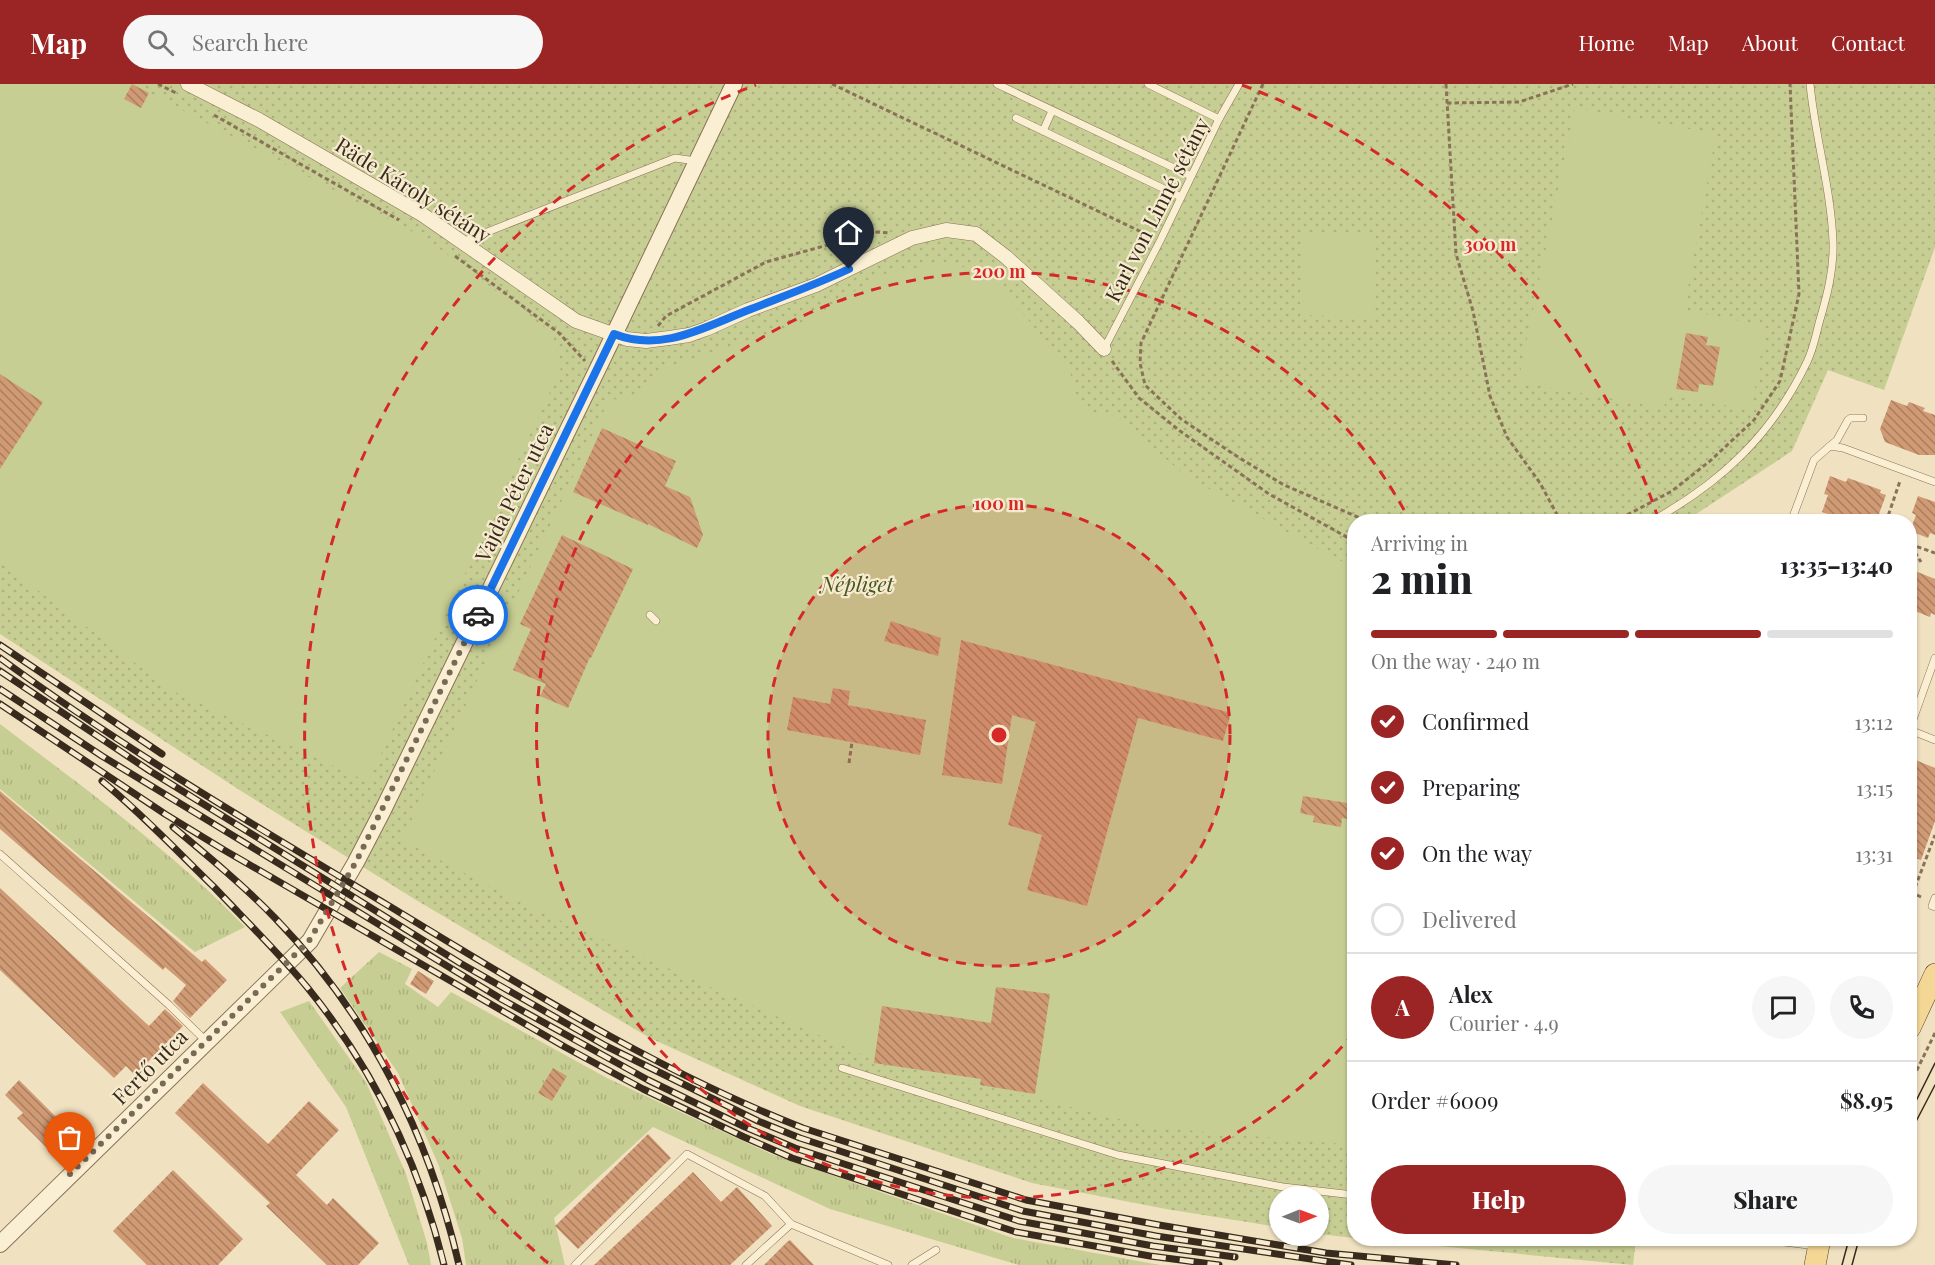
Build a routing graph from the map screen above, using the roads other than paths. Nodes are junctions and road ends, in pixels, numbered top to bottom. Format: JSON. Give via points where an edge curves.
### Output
{"nodes":[{"id":1,"x":188,"y":84,"type":"edge"},
{"id":2,"x":734,"y":84,"type":"edge"},
{"id":3,"x":997,"y":84,"type":"edge"},
{"id":4,"x":1148,"y":84,"type":"edge"},
{"id":5,"x":1239,"y":84,"type":"edge"},
{"id":6,"x":1810,"y":84,"type":"edge"},
{"id":7,"x":1052,"y":111,"type":"junction"},
{"id":8,"x":1016,"y":118,"type":"dead end"},
{"id":9,"x":1219,"y":119,"type":"junction"},
{"id":10,"x":1043,"y":131,"type":"junction"},
{"id":11,"x":697,"y":161,"type":"junction"},
{"id":12,"x":1191,"y":176,"type":"junction"},
{"id":13,"x":1181,"y":197,"type":"junction"},
{"id":14,"x":462,"y":242,"type":"junction"},
{"id":15,"x":614,"y":334,"type":"junction"},
{"id":16,"x":1104,"y":349,"type":"joint"},
{"id":17,"x":1863,"y":418,"type":"dead end"},
{"id":18,"x":1830,"y":446,"type":"junction"},
{"id":19,"x":1935,"y":482,"type":"edge"},
{"id":20,"x":1662,"y":514,"type":"edge"},
{"id":21,"x":1796,"y":514,"type":"edge"},
{"id":22,"x":1935,"y":658,"type":"edge"},
{"id":23,"x":1917,"y":700,"type":"edge"},
{"id":24,"x":1917,"y":732,"type":"edge"},
{"id":25,"x":1935,"y":740,"type":"edge"},
{"id":26,"x":0,"y":854,"type":"edge"},
{"id":27,"x":1935,"y":898,"type":"edge"},
{"id":28,"x":1935,"y":907,"type":"edge"},
{"id":29,"x":279,"y":972,"type":"joint"},
{"id":30,"x":1935,"y":974,"type":"edge"},
{"id":31,"x":1917,"y":1001,"type":"edge"},
{"id":32,"x":206,"y":1041,"type":"junction"},
{"id":33,"x":842,"y":1068,"type":"dead end"},
{"id":34,"x":1347,"y":1194,"type":"edge"},
{"id":35,"x":790,"y":1224,"type":"junction"},
{"id":36,"x":0,"y":1244,"type":"edge"},
{"id":37,"x":1797,"y":1246,"type":"edge"},
{"id":38,"x":936,"y":1250,"type":"dead end"},
{"id":39,"x":1818,"y":1250,"type":"edge"},
{"id":40,"x":575,"y":1265,"type":"edge"},
{"id":41,"x":746,"y":1265,"type":"edge"},
{"id":42,"x":888,"y":1265,"type":"edge"},
{"id":43,"x":912,"y":1265,"type":"edge"}],
"edges":[{"from":1,"to":14,"type":"street","name":"Räde Károly sétány","via":[[349,171]]},
{"from":2,"to":11,"type":"street","name":"Vajda Péter utca"},
{"from":3,"to":7,"type":"lane"},
{"from":4,"to":9,"type":"lane"},
{"from":5,"to":9,"type":"lane","name":"Karl von Linné sétány"},
{"from":6,"to":20,"type":"lane","via":[[1833,244],[1829,290],[1808,360],[1785,403],[1757,441],[1715,480]]},
{"from":7,"to":10,"type":"lane"},
{"from":7,"to":12,"type":"lane"},
{"from":8,"to":10,"type":"lane"},
{"from":9,"to":12,"type":"lane","name":"Karl von Linné sétány"},
{"from":10,"to":13,"type":"lane"},
{"from":11,"to":14,"type":"lane","via":[[675,158]]},
{"from":11,"to":15,"type":"street","name":"Vajda Péter utca"},
{"from":12,"to":13,"type":"lane","name":"Karl von Linné sétány"},
{"from":13,"to":16,"type":"lane","name":"Karl von Linné sétány"},
{"from":14,"to":15,"type":"street","name":"Räde Károly sétány","via":[[576,321]]},
{"from":15,"to":16,"type":"street","name":"Räde Károly sétány","via":[[634,341],[689,335],[816,285],[912,238],[946,230],[976,234],[1014,264]]},
{"from":15,"to":29,"type":"street","name":"Vajda Péter utca","via":[[356,862],[309,941]]},
{"from":17,"to":18,"type":"lane","via":[[1848,420]]},
{"from":18,"to":19,"type":"lane"},
{"from":18,"to":21,"type":"lane","via":[[1814,460]]},
{"from":22,"to":23,"type":"lane"},
{"from":24,"to":25,"type":"lane"},
{"from":26,"to":32,"type":"lane"},
{"from":27,"to":28,"type":"lane"},
{"from":29,"to":32,"type":"street","name":"Fertő utca"},
{"from":30,"to":31,"type":"main road"},
{"from":32,"to":36,"type":"street","name":"Fertő utca"},
{"from":33,"to":34,"type":"lane","via":[[1118,1155],[1283,1187]]},
{"from":35,"to":40,"type":"lane","via":[[765,1196],[687,1154]]},
{"from":35,"to":41,"type":"lane"},
{"from":35,"to":42,"type":"lane"},
{"from":37,"to":39,"type":"lane"},
{"from":38,"to":43,"type":"lane"}]}
